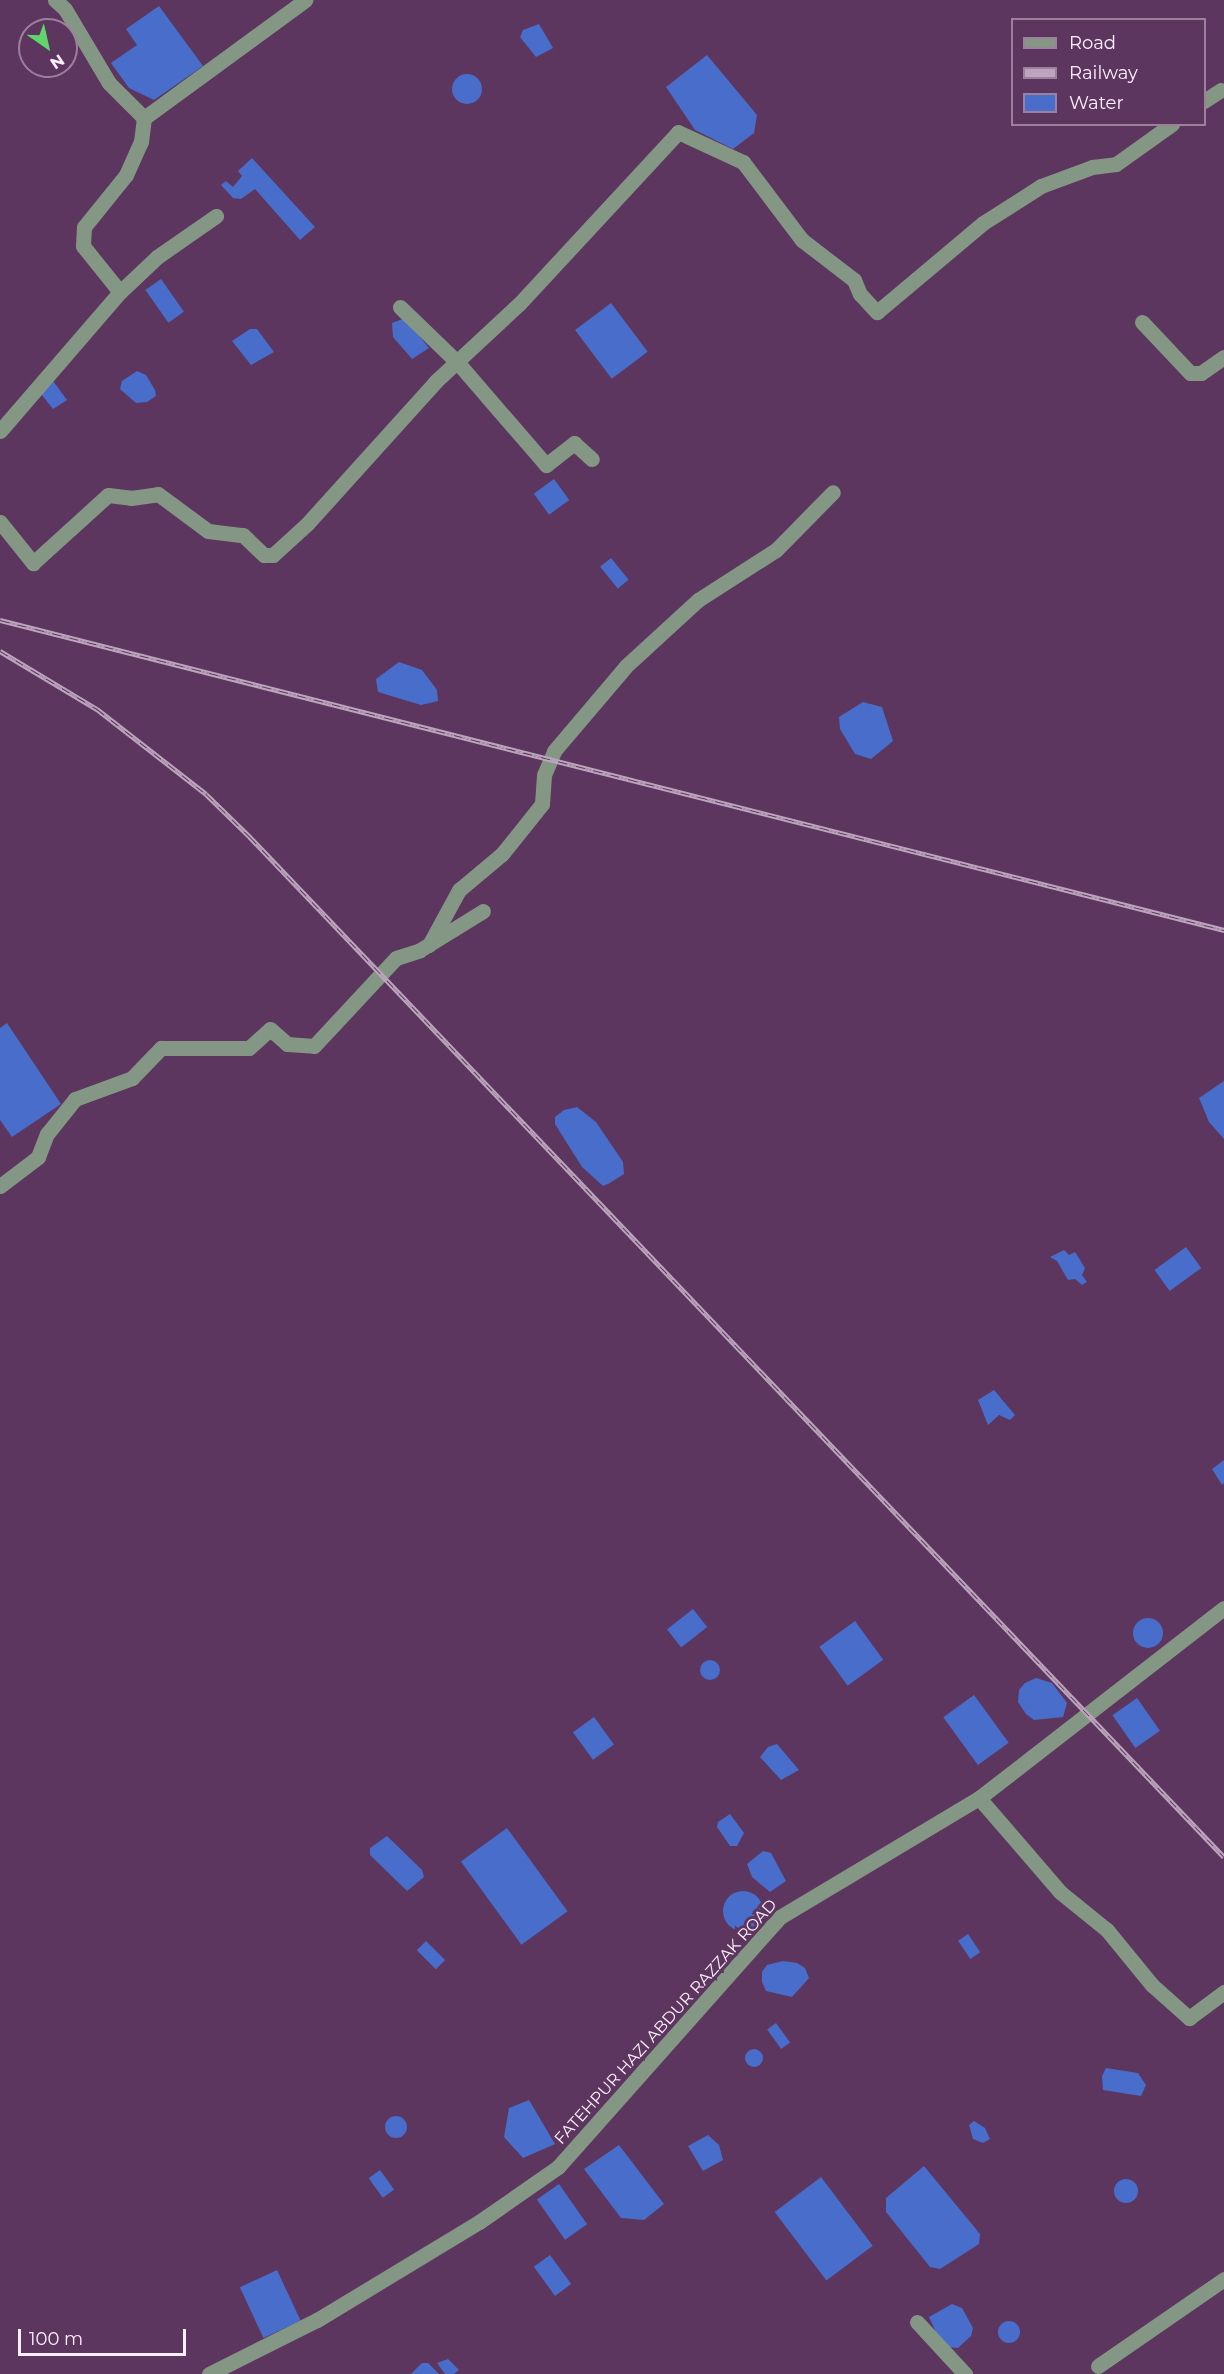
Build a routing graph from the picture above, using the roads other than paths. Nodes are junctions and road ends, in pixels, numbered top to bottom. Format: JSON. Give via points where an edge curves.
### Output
{"nodes":[{"id":1,"x":55,"y":0,"type":"edge"},
{"id":2,"x":305,"y":0,"type":"edge"},
{"id":3,"x":1221,"y":90,"type":"dead end"},
{"id":4,"x":1206,"y":100,"type":"edge"},
{"id":5,"x":144,"y":118,"type":"junction"},
{"id":6,"x":1169,"y":126,"type":"edge"},
{"id":7,"x":216,"y":216,"type":"dead end"},
{"id":8,"x":120,"y":292,"type":"junction"},
{"id":9,"x":400,"y":307,"type":"dead end"},
{"id":10,"x":1142,"y":322,"type":"dead end"},
{"id":11,"x":1224,"y":357,"type":"edge"},
{"id":12,"x":458,"y":363,"type":"junction"},
{"id":13,"x":0,"y":431,"type":"edge"},
{"id":14,"x":592,"y":459,"type":"dead end"},
{"id":15,"x":833,"y":492,"type":"dead end"},
{"id":16,"x":0,"y":522,"type":"edge"},
{"id":17,"x":483,"y":911,"type":"dead end"},
{"id":18,"x":429,"y":945,"type":"junction"},
{"id":19,"x":0,"y":1186,"type":"edge"},
{"id":20,"x":1224,"y":1608,"type":"edge"},
{"id":21,"x":979,"y":1798,"type":"junction"},
{"id":22,"x":1224,"y":1992,"type":"edge"},
{"id":23,"x":1224,"y":2279,"type":"edge"},
{"id":24,"x":917,"y":2322,"type":"dead end"},
{"id":25,"x":1096,"y":2372,"type":"edge"},
{"id":26,"x":208,"y":2374,"type":"edge"},
{"id":27,"x":965,"y":2374,"type":"edge"}],
"edges":[{"from":1,"to":5,"type":"street","via":[[65,9],[110,83]]},
{"from":2,"to":5,"type":"street"},
{"from":3,"to":4,"type":"street"},
{"from":5,"to":8,"type":"street","via":[[141,142],[126,175],[84,227],[83,246]]},
{"from":6,"to":12,"type":"street","via":[[1116,164],[1092,167],[1041,186],[983,223],[878,312],[860,294],[854,280],[802,240],[743,162],[678,132],[519,304]]},
{"from":7,"to":8,"type":"street","via":[[157,257]]},
{"from":8,"to":13,"type":"street"},
{"from":9,"to":12,"type":"street"},
{"from":10,"to":11,"type":"street","via":[[1190,373],[1201,374]]},
{"from":12,"to":14,"type":"street","via":[[546,465],[574,443]]},
{"from":12,"to":16,"type":"street","via":[[273,555],[264,555],[243,535],[208,531],[158,494],[131,498],[108,495],[33,563]]},
{"from":15,"to":18,"type":"street","via":[[776,550],[698,600],[626,666],[554,751],[544,776],[542,804],[502,854],[459,890]]},
{"from":17,"to":18,"type":"street"},
{"from":18,"to":19,"type":"street","via":[[396,958],[314,1046],[287,1044],[270,1029],[249,1048],[162,1048],[132,1078],[75,1099],[46,1134],[38,1157]]},
{"from":20,"to":21,"type":"street","name":"FATEHPUR HAZI ABDUR RAZZAK ROAD"},
{"from":21,"to":22,"type":"street","via":[[1060,1892],[1107,1930],[1152,1985],[1189,2018]]},
{"from":21,"to":26,"type":"street","name":"FATEHPUR HAZI ABDUR RAZZAK ROAD","via":[[780,1917],[558,2167],[479,2222],[317,2320]]},
{"from":23,"to":25,"type":"street"},
{"from":24,"to":27,"type":"street"}]}
